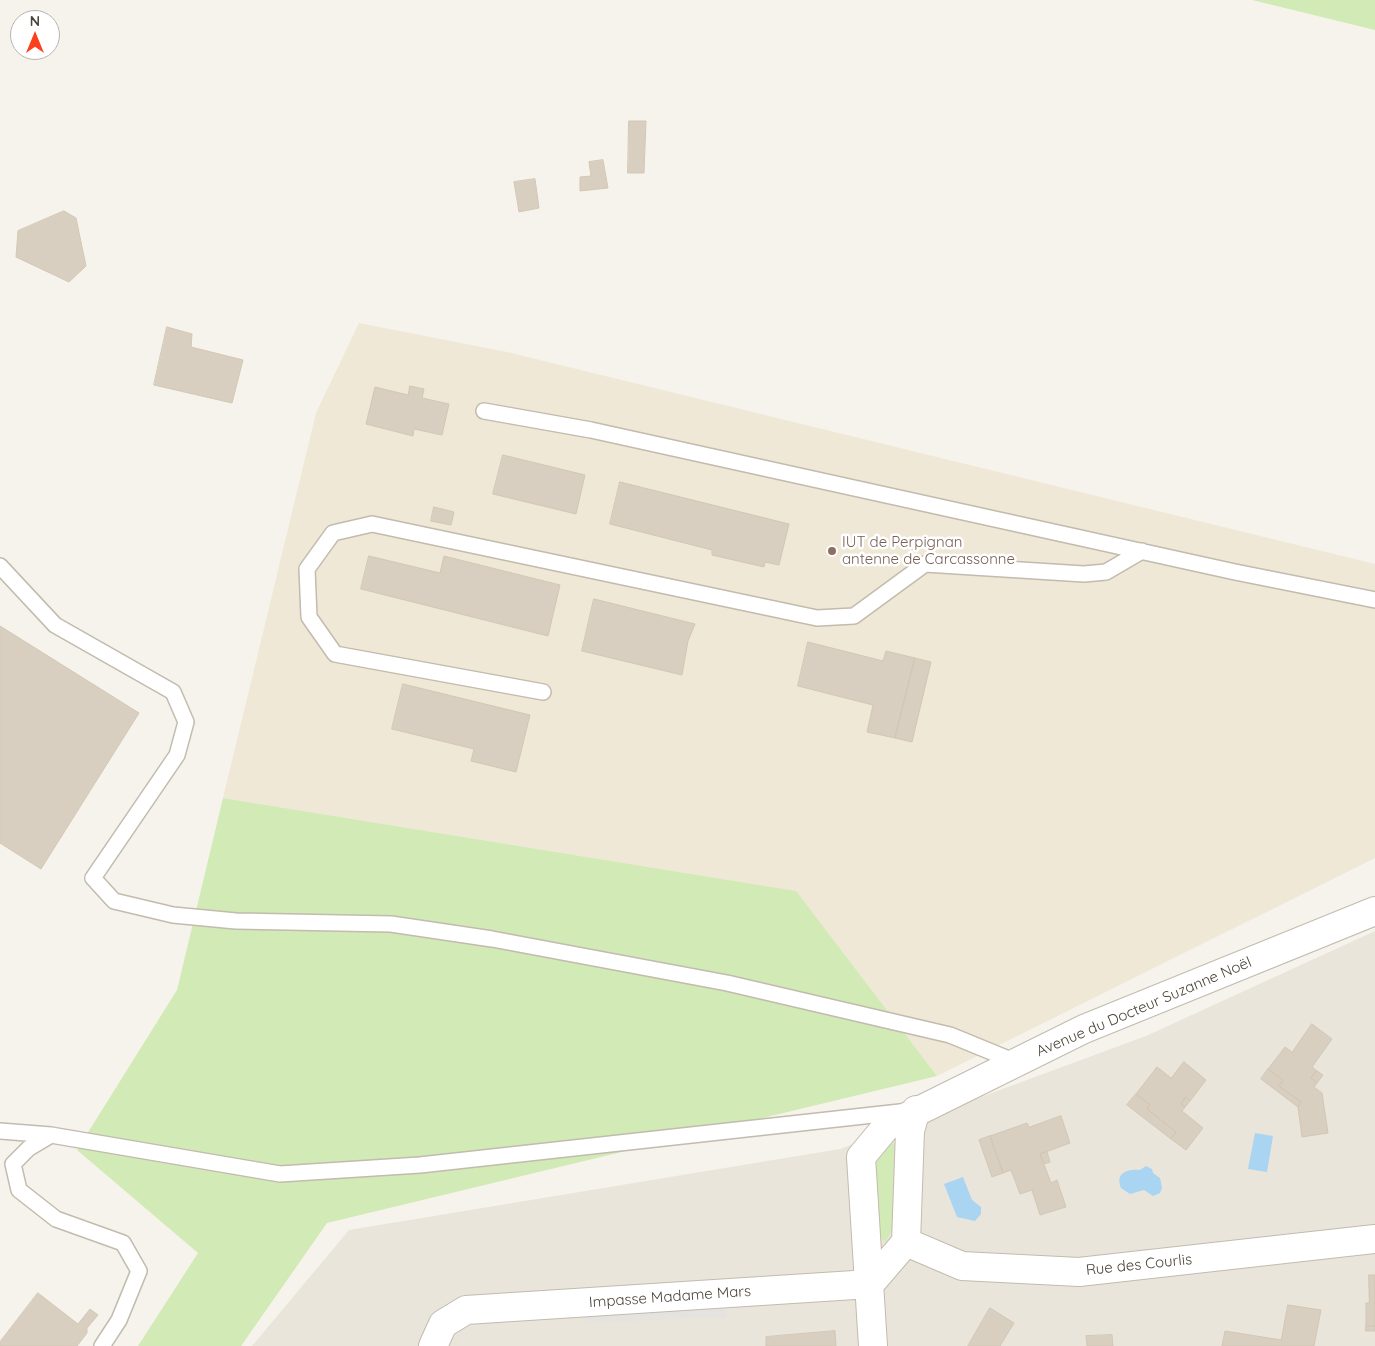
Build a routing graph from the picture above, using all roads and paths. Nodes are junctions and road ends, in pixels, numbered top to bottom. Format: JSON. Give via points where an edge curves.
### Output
{"nodes":[{"id":1,"x":484,"y":411,"type":"dead end"},
{"id":2,"x":1142,"y":551,"type":"junction"},
{"id":3,"x":0,"y":566,"type":"edge"},
{"id":4,"x":1375,"y":600,"type":"edge"},
{"id":5,"x":543,"y":692,"type":"dead end"},
{"id":6,"x":1375,"y":911,"type":"edge"},
{"id":7,"x":1016,"y":1062,"type":"junction"},
{"id":8,"x":916,"y":1110,"type":"junction"},
{"id":9,"x":0,"y":1131,"type":"edge"},
{"id":10,"x":51,"y":1135,"type":"junction"},
{"id":11,"x":1375,"y":1239,"type":"edge"},
{"id":12,"x":906,"y":1242,"type":"junction"},
{"id":13,"x":870,"y":1284,"type":"junction"},
{"id":14,"x":102,"y":1346,"type":"edge"},
{"id":15,"x":433,"y":1346,"type":"edge"},
{"id":16,"x":873,"y":1346,"type":"edge"}],
"edges":[{"from":1,"to":2,"type":"lane","via":[[591,430]]},
{"from":2,"to":4,"type":"lane"},
{"from":2,"to":5,"type":"lane","via":[[1106,572],[1084,574],[925,564],[854,616],[816,618],[372,524],[333,533],[307,569],[309,617],[335,654]]},
{"from":3,"to":7,"type":"lane","via":[[55,625],[173,692],[186,722],[177,755],[93,878],[114,901],[173,914],[236,921],[391,924],[492,939],[728,983],[921,1028],[950,1035]]},
{"from":6,"to":7,"type":"street","name":"Avenue du Docteur Suzanne Noël","via":[[1084,1029]]},
{"from":7,"to":8,"type":"street","name":"Avenue du Docteur Suzanne Noël"},
{"from":8,"to":10,"type":"lane","via":[[420,1165],[280,1174]]},
{"from":8,"to":12,"type":"street","via":[[910,1131]]},
{"from":8,"to":13,"type":"street","name":"Avenue du Docteur Suzanne Noël","via":[[886,1127],[860,1157]]},
{"from":9,"to":10,"type":"lane"},
{"from":10,"to":14,"type":"lane","via":[[13,1164],[19,1190],[56,1219],[124,1242],[139,1271],[118,1320]]},
{"from":11,"to":12,"type":"street","name":"Rue des Courlis","via":[[1079,1272],[962,1266]]},
{"from":12,"to":13,"type":"street"},
{"from":13,"to":15,"type":"street","name":"Impasse Madame Mars","via":[[466,1310],[443,1324]]},
{"from":13,"to":16,"type":"street","name":"Avenue du Docteur Suzanne Noël"}]}
